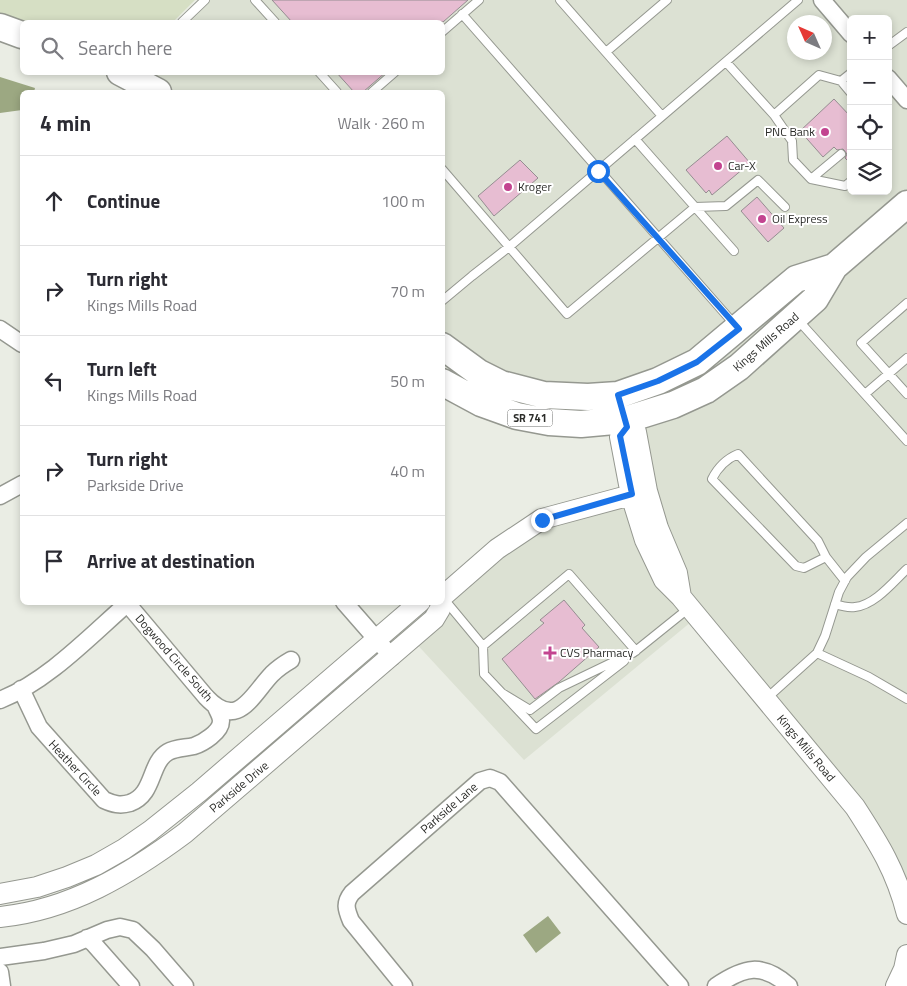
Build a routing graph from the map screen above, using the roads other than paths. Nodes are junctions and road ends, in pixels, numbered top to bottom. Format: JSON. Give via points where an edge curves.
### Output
{"nodes":[{"id":1,"x":205,"y":0,"type":"edge"},
{"id":2,"x":255,"y":0,"type":"edge"},
{"id":3,"x":479,"y":0,"type":"edge"},
{"id":4,"x":560,"y":0,"type":"edge"},
{"id":5,"x":667,"y":0,"type":"edge"},
{"id":6,"x":798,"y":0,"type":"edge"},
{"id":7,"x":822,"y":0,"type":"edge"},
{"id":8,"x":462,"y":14,"type":"junction"},
{"id":9,"x":184,"y":20,"type":"edge"},
{"id":10,"x":273,"y":20,"type":"edge"},
{"id":11,"x":0,"y":27,"type":"edge"},
{"id":12,"x":445,"y":29,"type":"edge"},
{"id":13,"x":847,"y":29,"type":"edge"},
{"id":14,"x":907,"y":32,"type":"edge"},
{"id":15,"x":20,"y":34,"type":"edge"},
{"id":16,"x":892,"y":43,"type":"edge"},
{"id":17,"x":606,"y":52,"type":"junction"},
{"id":18,"x":726,"y":62,"type":"junction"},
{"id":19,"x":127,"y":75,"type":"edge"},
{"id":20,"x":322,"y":75,"type":"edge"},
{"id":21,"x":392,"y":75,"type":"edge"},
{"id":22,"x":847,"y":76,"type":"edge"},
{"id":23,"x":841,"y":81,"type":"junction"},
{"id":24,"x":892,"y":83,"type":"edge"},
{"id":25,"x":153,"y":86,"type":"edge"},
{"id":26,"x":847,"y":88,"type":"edge"},
{"id":27,"x":335,"y":90,"type":"edge"},
{"id":28,"x":377,"y":90,"type":"edge"},
{"id":29,"x":907,"y":100,"type":"edge"},
{"id":30,"x":774,"y":114,"type":"junction"},
{"id":31,"x":662,"y":116,"type":"junction"},
{"id":32,"x":635,"y":140,"type":"junction"},
{"id":33,"x":841,"y":154,"type":"dead end"},
{"id":34,"x":598,"y":171,"type":"junction"},
{"id":35,"x":445,"y":173,"type":"edge"},
{"id":36,"x":811,"y":179,"type":"junction"},
{"id":37,"x":847,"y":184,"type":"edge"},
{"id":38,"x":907,"y":204,"type":"edge"},
{"id":39,"x":695,"y":207,"type":"junction"},
{"id":40,"x":785,"y":208,"type":"dead end"},
{"id":41,"x":659,"y":238,"type":"junction"},
{"id":42,"x":509,"y":248,"type":"junction"},
{"id":43,"x":734,"y":251,"type":"dead end"},
{"id":44,"x":834,"y":267,"type":"junction"},
{"id":45,"x":445,"y":298,"type":"edge"},
{"id":46,"x":907,"y":303,"type":"edge"},
{"id":47,"x":796,"y":317,"type":"junction"},
{"id":48,"x":739,"y":329,"type":"junction"},
{"id":49,"x":0,"y":330,"type":"edge"},
{"id":50,"x":20,"y":343,"type":"edge"},
{"id":51,"x":445,"y":348,"type":"edge"},
{"id":52,"x":907,"y":358,"type":"edge"},
{"id":53,"x":889,"y":374,"type":"junction"},
{"id":54,"x":445,"y":384,"type":"edge"},
{"id":55,"x":865,"y":394,"type":"junction"},
{"id":56,"x":907,"y":394,"type":"edge"},
{"id":57,"x":618,"y":395,"type":"junction"},
{"id":58,"x":626,"y":423,"type":"junction"},
{"id":59,"x":907,"y":441,"type":"edge"},
{"id":60,"x":20,"y":485,"type":"edge"},
{"id":61,"x":632,"y":494,"type":"junction"},
{"id":62,"x":0,"y":496,"type":"edge"},
{"id":63,"x":907,"y":522,"type":"edge"},
{"id":64,"x":826,"y":557,"type":"junction"},
{"id":65,"x":907,"y":569,"type":"edge"},
{"id":66,"x":845,"y":581,"type":"junction"},
{"id":67,"x":445,"y":594,"type":"edge"},
{"id":68,"x":445,"y":600,"type":"edge"},
{"id":69,"x":685,"y":602,"type":"junction"},
{"id":70,"x":834,"y":604,"type":"junction"},
{"id":71,"x":125,"y":605,"type":"edge"},
{"id":72,"x":129,"y":605,"type":"edge"},
{"id":73,"x":347,"y":605,"type":"edge"},
{"id":74,"x":416,"y":605,"type":"edge"},
{"id":75,"x":441,"y":605,"type":"edge"},
{"id":76,"x":376,"y":639,"type":"junction"},
{"id":77,"x":484,"y":646,"type":"junction"},
{"id":78,"x":636,"y":651,"type":"junction"},
{"id":79,"x":816,"y":652,"type":"junction"},
{"id":80,"x":392,"y":657,"type":"junction"},
{"id":81,"x":291,"y":660,"type":"dead end"},
{"id":82,"x":21,"y":689,"type":"junction"},
{"id":83,"x":502,"y":693,"type":"junction"},
{"id":84,"x":765,"y":699,"type":"junction"},
{"id":85,"x":0,"y":700,"type":"edge"},
{"id":86,"x":907,"y":700,"type":"edge"},
{"id":87,"x":216,"y":707,"type":"junction"},
{"id":88,"x":228,"y":782,"type":"junction"},
{"id":89,"x":0,"y":894,"type":"edge"},
{"id":90,"x":907,"y":914,"type":"edge"},
{"id":91,"x":0,"y":917,"type":"edge"},
{"id":92,"x":87,"y":938,"type":"junction"},
{"id":93,"x":907,"y":955,"type":"edge"},
{"id":94,"x":0,"y":957,"type":"edge"},
{"id":95,"x":0,"y":972,"type":"edge"},
{"id":96,"x":2,"y":986,"type":"edge"},
{"id":97,"x":131,"y":986,"type":"edge"},
{"id":98,"x":185,"y":986,"type":"edge"},
{"id":99,"x":404,"y":986,"type":"edge"},
{"id":100,"x":680,"y":986,"type":"edge"},
{"id":101,"x":716,"y":986,"type":"edge"},
{"id":102,"x":789,"y":986,"type":"edge"},
{"id":103,"x":896,"y":986,"type":"edge"}],
"edges":[{"from":1,"to":9,"type":"lane"},
{"from":2,"to":10,"type":"lane"},
{"from":3,"to":8,"type":"lane"},
{"from":4,"to":17,"type":"lane"},
{"from":5,"to":17,"type":"lane"},
{"from":6,"to":18,"type":"lane"},
{"from":7,"to":13,"type":"street"},
{"from":8,"to":12,"type":"lane"},
{"from":8,"to":34,"type":"lane"},
{"from":11,"to":15,"type":"main road"},
{"from":14,"to":16,"type":"lane"},
{"from":17,"to":31,"type":"lane"},
{"from":18,"to":30,"type":"lane"},
{"from":18,"to":31,"type":"lane"},
{"from":19,"to":25,"type":"main road"},
{"from":20,"to":27,"type":"lane"},
{"from":21,"to":28,"type":"lane"},
{"from":22,"to":23,"type":"lane"},
{"from":23,"to":26,"type":"lane"},
{"from":23,"to":30,"type":"lane","via":[[819,75]]},
{"from":24,"to":29,"type":"street"},
{"from":30,"to":36,"type":"lane","via":[[792,141],[793,160]]},
{"from":31,"to":32,"type":"lane"},
{"from":32,"to":34,"type":"lane"},
{"from":32,"to":39,"type":"lane"},
{"from":33,"to":36,"type":"lane"},
{"from":34,"to":41,"type":"lane"},
{"from":34,"to":42,"type":"lane"},
{"from":35,"to":42,"type":"lane"},
{"from":36,"to":37,"type":"lane"},
{"from":38,"to":44,"type":"main road","name":"Kings Mills Road","number":"SR 741"},
{"from":39,"to":40,"type":"lane","via":[[726,206],[758,180]]},
{"from":39,"to":41,"type":"lane"},
{"from":39,"to":43,"type":"lane"},
{"from":41,"to":42,"type":"lane","via":[[567,314]]},
{"from":41,"to":48,"type":"lane"},
{"from":42,"to":45,"type":"lane"},
{"from":44,"to":47,"type":"main road","name":"Kings Mills Road","number":"SR 741","via":[[815,299]]},
{"from":44,"to":48,"type":"main road","name":"Kings Mills Road","number":"SR 741","via":[[796,279]]},
{"from":46,"to":53,"type":"lane","via":[[861,343]]},
{"from":47,"to":55,"type":"lane"},
{"from":47,"to":58,"type":"main road","name":"Kings Mills Road","number":"SR 741","via":[[739,367],[706,390]]},
{"from":48,"to":57,"type":"main road","name":"Kings Mills Road","number":"SR 741","via":[[697,362]]},
{"from":49,"to":50,"type":"street"},
{"from":51,"to":57,"type":"main road","number":"SR 741","via":[[501,384],[544,395]]},
{"from":52,"to":53,"type":"lane"},
{"from":53,"to":55,"type":"lane"},
{"from":53,"to":56,"type":"lane"},
{"from":54,"to":58,"type":"main road","number":"SR 741","via":[[482,404],[517,416],[549,422]]},
{"from":55,"to":59,"type":"lane"},
{"from":57,"to":58,"type":"street","name":"Kings Mills Road"},
{"from":58,"to":61,"type":"street","name":"Kings Mills Road","via":[[620,436]]},
{"from":58,"to":69,"type":"street","name":"Kings Mills Road","via":[[636,432],[647,491]]},
{"from":60,"to":62,"type":"street"},
{"from":61,"to":67,"type":"street","via":[[542,520],[497,549]]},
{"from":61,"to":69,"type":"street","name":"Kings Mills Road","via":[[646,540],[664,580]]},
{"from":63,"to":66,"type":"lane","via":[[866,557]]},
{"from":64,"to":64,"type":"lane","via":[[818,541],[738,454],[728,458],[716,470],[712,479],[796,566],[804,568]]},
{"from":64,"to":66,"type":"lane"},
{"from":65,"to":70,"type":"lane","via":[[864,604],[847,607]]},
{"from":66,"to":70,"type":"lane"},
{"from":68,"to":77,"type":"lane"},
{"from":69,"to":78,"type":"lane"},
{"from":69,"to":84,"type":"street","name":"Kings Mills Road"},
{"from":70,"to":79,"type":"lane","via":[[825,636]]},
{"from":71,"to":82,"type":"street","via":[[58,663]]},
{"from":72,"to":87,"type":"street","name":"Dogwood Circle South"},
{"from":73,"to":76,"type":"street"},
{"from":74,"to":76,"type":"street","name":"Parkside Drive"},
{"from":75,"to":80,"type":"street","name":"Parkside Drive","via":[[434,619]]},
{"from":76,"to":80,"type":"street"},
{"from":76,"to":88,"type":"street","name":"Parkside Drive"},
{"from":77,"to":78,"type":"lane","via":[[568,574]]},
{"from":77,"to":83,"type":"lane","via":[[484,674]]},
{"from":78,"to":83,"type":"lane","via":[[559,688],[530,710]]},
{"from":78,"to":83,"type":"lane","via":[[536,729]]},
{"from":79,"to":84,"type":"lane"},
{"from":79,"to":86,"type":"lane","via":[[869,677]]},
{"from":80,"to":88,"type":"street","name":"Parkside Drive"},
{"from":81,"to":87,"type":"street","name":"Dogwood Circle South","via":[[272,674],[245,705],[230,712]]},
{"from":82,"to":85,"type":"street"},
{"from":82,"to":87,"type":"street","name":"Heather Circle","via":[[46,737],[104,800],[114,805],[130,803],[143,794],[167,752],[195,746],[216,731],[221,720]]},
{"from":84,"to":90,"type":"street","name":"Kings Mills Road","via":[[849,800],[878,842],[893,870]]},
{"from":88,"to":89,"type":"street","name":"Parkside Drive","via":[[96,865],[37,887]]},
{"from":88,"to":91,"type":"street","name":"Parkside Drive","via":[[185,833],[117,879],[40,910]]},
{"from":92,"to":94,"type":"street","via":[[44,952]]},
{"from":92,"to":97,"type":"street"},
{"from":92,"to":98,"type":"street","via":[[120,927],[133,930]]},
{"from":93,"to":103,"type":"street"},
{"from":95,"to":96,"type":"street"},
{"from":99,"to":100,"type":"street","name":"Parkside Lane","via":[[351,921],[346,900],[480,781],[490,778],[500,782]]},
{"from":101,"to":102,"type":"street","via":[[737,972],[754,970],[770,972]]}]}
